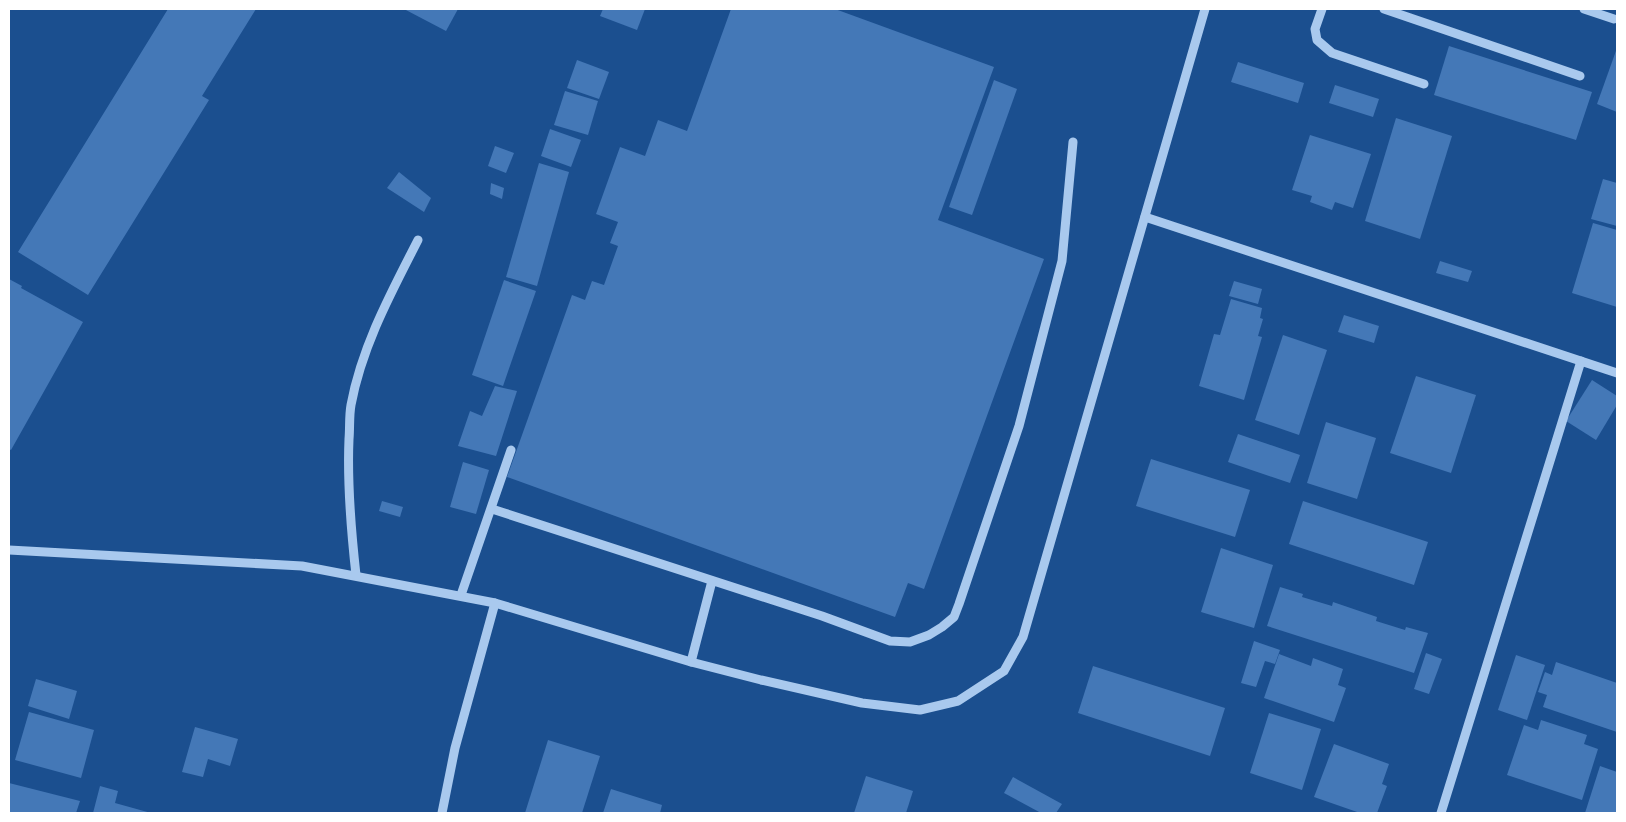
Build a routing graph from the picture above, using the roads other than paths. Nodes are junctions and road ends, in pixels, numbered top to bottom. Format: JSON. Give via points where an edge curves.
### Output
{"nodes":[{"id":1,"x":1205,"y":9,"type":"edge"},
{"id":2,"x":1322,"y":9,"type":"edge"},
{"id":3,"x":1384,"y":9,"type":"edge"},
{"id":4,"x":1584,"y":9,"type":"edge"},
{"id":5,"x":1614,"y":19,"type":"dead end"},
{"id":6,"x":1580,"y":76,"type":"dead end"},
{"id":7,"x":1424,"y":84,"type":"dead end"},
{"id":8,"x":1073,"y":142,"type":"dead end"},
{"id":9,"x":1145,"y":217,"type":"junction"},
{"id":10,"x":418,"y":240,"type":"dead end"},
{"id":11,"x":1581,"y":360,"type":"junction"},
{"id":12,"x":1617,"y":373,"type":"edge"},
{"id":13,"x":511,"y":450,"type":"dead end"},
{"id":14,"x":492,"y":509,"type":"junction"},
{"id":15,"x":9,"y":550,"type":"edge"},
{"id":16,"x":356,"y":576,"type":"junction"},
{"id":17,"x":712,"y":581,"type":"junction"},
{"id":18,"x":461,"y":596,"type":"junction"},
{"id":19,"x":495,"y":603,"type":"junction"},
{"id":20,"x":691,"y":662,"type":"junction"},
{"id":21,"x":442,"y":813,"type":"edge"},
{"id":22,"x":1442,"y":813,"type":"edge"}],
"edges":[{"from":1,"to":9,"type":"street"},
{"from":2,"to":7,"type":"street","via":[[1315,29],[1317,40],[1332,53]]},
{"from":3,"to":6,"type":"street"},
{"from":4,"to":5,"type":"street"},
{"from":8,"to":17,"type":"street","via":[[1062,262],[1019,426],[954,617],[942,628],[910,642],[890,641]]},
{"from":9,"to":11,"type":"street"},
{"from":9,"to":20,"type":"street","via":[[1023,637],[1004,671],[958,701],[920,710],[862,703]]},
{"from":10,"to":16,"type":"street","via":[[389,295],[363,358],[351,406],[350,521]]},
{"from":11,"to":12,"type":"street"},
{"from":11,"to":22,"type":"street"},
{"from":13,"to":14,"type":"street"},
{"from":14,"to":17,"type":"street"},
{"from":14,"to":18,"type":"street"},
{"from":15,"to":16,"type":"street","via":[[302,566]]},
{"from":16,"to":18,"type":"street"},
{"from":17,"to":20,"type":"street"},
{"from":18,"to":19,"type":"street"},
{"from":19,"to":20,"type":"street"},
{"from":19,"to":21,"type":"street","via":[[455,748]]}]}
